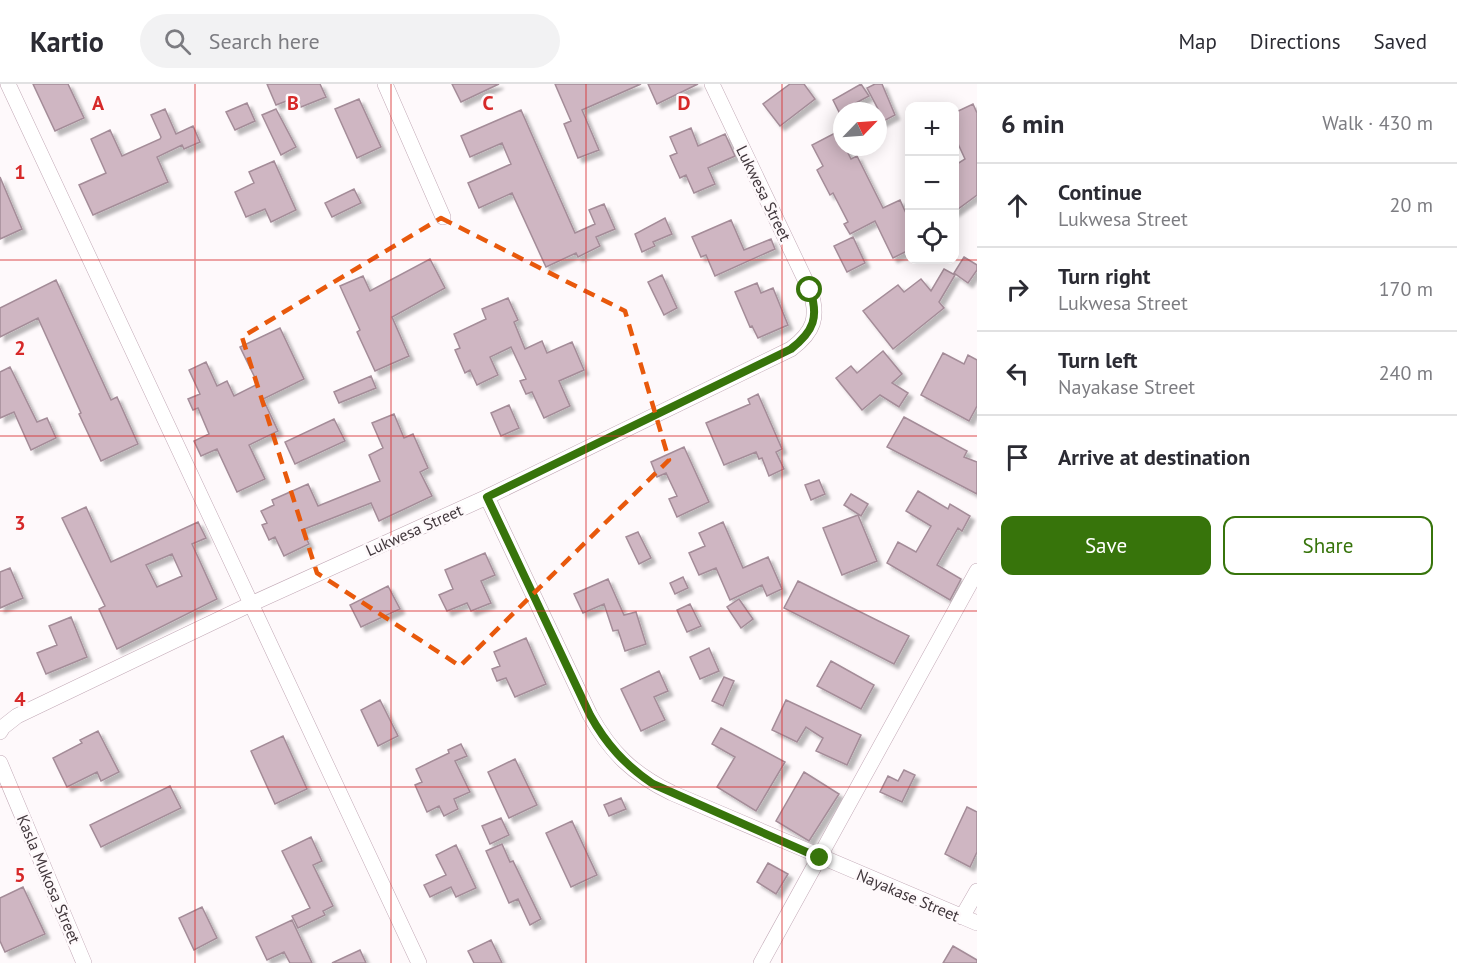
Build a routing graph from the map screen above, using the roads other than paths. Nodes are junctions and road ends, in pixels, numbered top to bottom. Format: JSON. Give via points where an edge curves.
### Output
{"nodes":[{"id":1,"x":8,"y":84,"type":"edge"},
{"id":2,"x":385,"y":84,"type":"edge"},
{"id":3,"x":712,"y":84,"type":"edge"},
{"id":4,"x":443,"y":217,"type":"dead end"},
{"id":5,"x":487,"y":497,"type":"junction"},
{"id":6,"x":977,"y":571,"type":"edge"},
{"id":7,"x":251,"y":604,"type":"junction"},
{"id":8,"x":0,"y":732,"type":"edge"},
{"id":9,"x":0,"y":763,"type":"edge"},
{"id":10,"x":820,"y":858,"type":"junction"},
{"id":11,"x":977,"y":891,"type":"edge"},
{"id":12,"x":962,"y":917,"type":"junction"},
{"id":13,"x":977,"y":923,"type":"edge"},
{"id":14,"x":84,"y":963,"type":"edge"},
{"id":15,"x":419,"y":963,"type":"edge"},
{"id":16,"x":761,"y":963,"type":"edge"}],
"edges":[{"from":1,"to":7,"type":"street"},
{"from":2,"to":4,"type":"street"},
{"from":3,"to":5,"type":"street","name":"Lukwesa Street","via":[[810,290],[813,324],[805,338],[791,349]]},
{"from":5,"to":7,"type":"street","name":"Lukwesa Street"},
{"from":5,"to":10,"type":"street","name":"Nayakase Street","via":[[608,746],[653,784]]},
{"from":6,"to":10,"type":"street"},
{"from":7,"to":8,"type":"street","name":"Lukwesa Street","via":[[17,716]]},
{"from":7,"to":15,"type":"street"},
{"from":9,"to":14,"type":"street","name":"Kasla Mukosa Street"},
{"from":10,"to":12,"type":"street","name":"Nayakase Street"},
{"from":10,"to":16,"type":"street"},
{"from":11,"to":12,"type":"street"},
{"from":12,"to":13,"type":"street","name":"Nayakase Street"}]}
